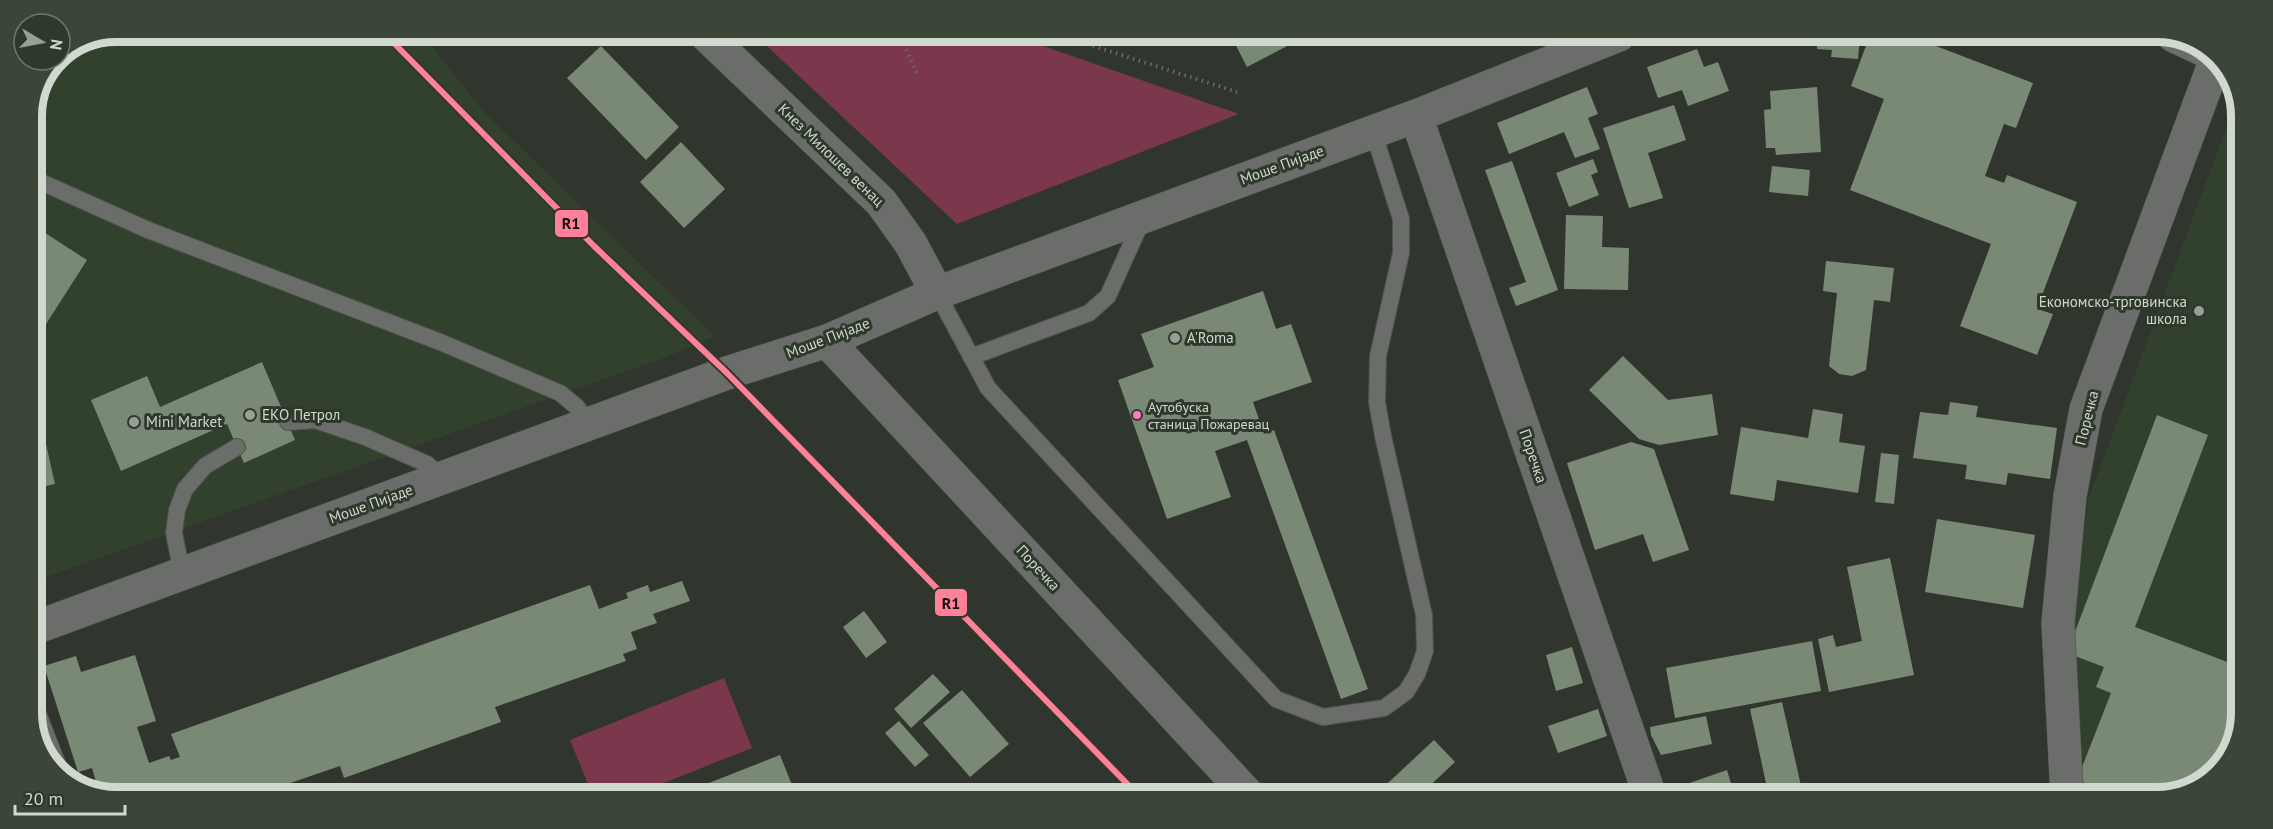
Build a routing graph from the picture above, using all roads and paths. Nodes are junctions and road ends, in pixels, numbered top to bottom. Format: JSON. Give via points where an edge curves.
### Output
{"nodes":[{"id":1,"x":713,"y":42,"type":"edge"},
{"id":2,"x":903,"y":42,"type":"edge"},
{"id":3,"x":1078,"y":42,"type":"edge"},
{"id":4,"x":1601,"y":42,"type":"edge"},
{"id":5,"x":2213,"y":68,"type":"edge"},
{"id":6,"x":918,"y":76,"type":"dead end"},
{"id":7,"x":1237,"y":92,"type":"dead end"},
{"id":8,"x":1416,"y":116,"type":"junction"},
{"id":9,"x":1373,"y":131,"type":"junction"},
{"id":10,"x":42,"y":182,"type":"edge"},
{"id":11,"x":1144,"y":216,"type":"junction"},
{"id":12,"x":937,"y":293,"type":"junction"},
{"id":13,"x":827,"y":340,"type":"junction"},
{"id":14,"x":971,"y":357,"type":"junction"},
{"id":15,"x":288,"y":422,"type":"dead end"},
{"id":16,"x":588,"y":424,"type":"junction"},
{"id":17,"x":237,"y":447,"type":"dead end"},
{"id":18,"x":438,"y":479,"type":"junction"},
{"id":19,"x":182,"y":573,"type":"junction"},
{"id":20,"x":42,"y":625,"type":"edge"},
{"id":21,"x":43,"y":726,"type":"edge"},
{"id":22,"x":52,"y":750,"type":"edge"},
{"id":23,"x":1241,"y":787,"type":"edge"},
{"id":24,"x":1647,"y":787,"type":"edge"},
{"id":25,"x":2066,"y":787,"type":"edge"}],
"edges":[{"from":1,"to":12,"type":"street","name":"Кнез Милошев венац","via":[[881,202],[911,244]]},
{"from":2,"to":6,"type":"path"},
{"from":3,"to":7,"type":"path"},
{"from":4,"to":8,"type":"street","name":"Моше Пијаде"},
{"from":5,"to":25,"type":"street","name":"Поречка","via":[[2086,409],[2070,496],[2058,623]]},
{"from":8,"to":9,"type":"street","name":"Моше Пијаде"},
{"from":8,"to":24,"type":"street","name":"Поречка"},
{"from":9,"to":11,"type":"street","name":"Моше Пијаде"},
{"from":9,"to":14,"type":"lane","via":[[1401,219],[1401,253],[1378,356],[1377,402],[1424,615],[1425,651],[1406,692],[1384,708],[1323,717],[1276,699],[988,388]]},
{"from":10,"to":16,"type":"lane","via":[[148,230],[440,342],[560,393],[577,407]]},
{"from":11,"to":12,"type":"street","name":"Моше Пијаде"},
{"from":11,"to":14,"type":"lane","via":[[1108,296],[1089,313]]},
{"from":12,"to":13,"type":"street","name":"Моше Пијаде"},
{"from":12,"to":14,"type":"lane"},
{"from":13,"to":16,"type":"street","name":"Моше Пијаде"},
{"from":13,"to":23,"type":"street","name":"Поречка"},
{"from":15,"to":18,"type":"lane","via":[[315,420],[365,437],[428,464]]},
{"from":16,"to":18,"type":"street","name":"Моше Пијаде"},
{"from":17,"to":19,"type":"lane","via":[[205,466],[185,489],[174,532]]},
{"from":18,"to":19,"type":"street","name":"Моше Пијаде"},
{"from":19,"to":20,"type":"street","name":"Моше Пијаде"},
{"from":21,"to":22,"type":"lane"}]}
